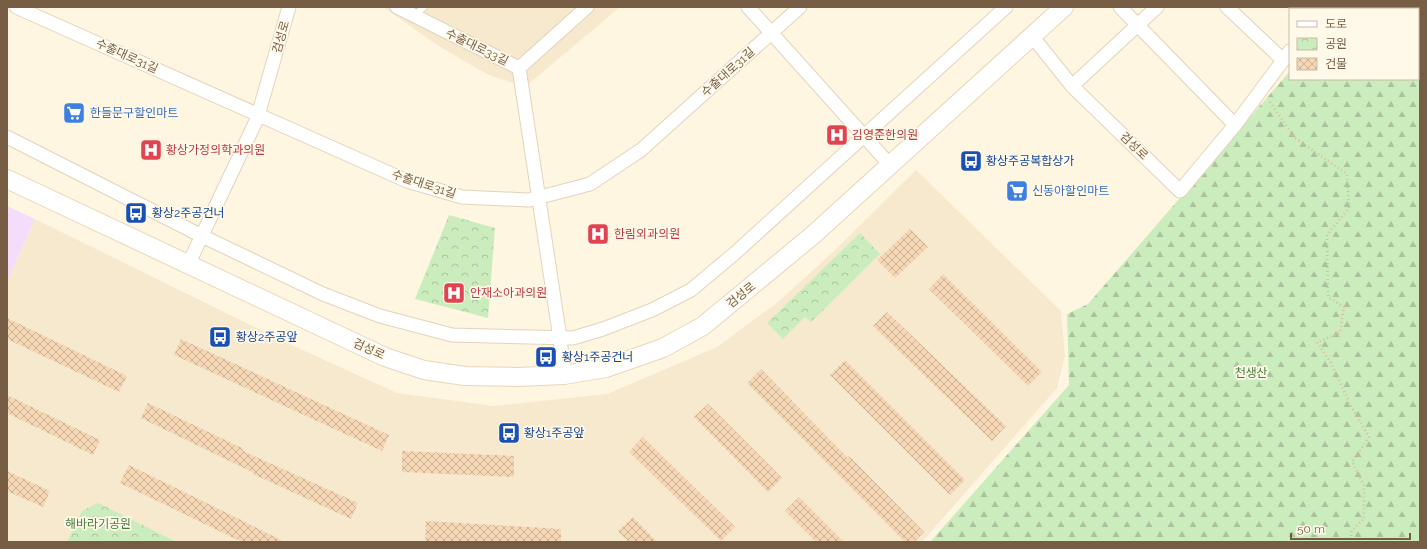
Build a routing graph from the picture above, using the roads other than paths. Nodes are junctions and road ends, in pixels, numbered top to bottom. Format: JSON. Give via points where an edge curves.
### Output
{"nodes":[{"id":1,"x":16,"y":7,"type":"edge"},
{"id":2,"x":289,"y":7,"type":"edge"},
{"id":3,"x":397,"y":7,"type":"edge"},
{"id":4,"x":424,"y":7,"type":"edge"},
{"id":5,"x":586,"y":7,"type":"edge"},
{"id":6,"x":748,"y":7,"type":"edge"},
{"id":7,"x":800,"y":7,"type":"edge"},
{"id":8,"x":1006,"y":7,"type":"edge"},
{"id":9,"x":1064,"y":7,"type":"edge"},
{"id":10,"x":1120,"y":7,"type":"edge"},
{"id":11,"x":1157,"y":7,"type":"edge"},
{"id":12,"x":1228,"y":7,"type":"edge"},
{"id":13,"x":414,"y":16,"type":"junction"},
{"id":14,"x":1137,"y":25,"type":"junction"},
{"id":15,"x":771,"y":33,"type":"junction"},
{"id":16,"x":1032,"y":36,"type":"junction"},
{"id":17,"x":1287,"y":56,"type":"edge"},
{"id":18,"x":519,"y":68,"type":"junction"},
{"id":19,"x":1072,"y":86,"type":"junction"},
{"id":20,"x":258,"y":114,"type":"junction"},
{"id":21,"x":1235,"y":125,"type":"junction"},
{"id":22,"x":864,"y":136,"type":"junction"},
{"id":23,"x":7,"y":137,"type":"edge"},
{"id":24,"x":890,"y":165,"type":"junction"},
{"id":25,"x":7,"y":179,"type":"edge"},
{"id":26,"x":538,"y":197,"type":"junction"},
{"id":27,"x":202,"y":236,"type":"junction"},
{"id":28,"x":188,"y":265,"type":"junction"},
{"id":29,"x":560,"y":338,"type":"junction"},
{"id":30,"x":564,"y":375,"type":"junction"}],
"edges":[{"from":1,"to":20,"type":"street","name":"수출대로31길"},
{"from":2,"to":20,"type":"street","name":"검성로"},
{"from":3,"to":13,"type":"street","name":"수출대로33길"},
{"from":4,"to":13,"type":"lane"},
{"from":5,"to":18,"type":"street","name":"수출대로33길"},
{"from":6,"to":15,"type":"street"},
{"from":7,"to":15,"type":"street","name":"수출대로31길"},
{"from":8,"to":22,"type":"street"},
{"from":9,"to":16,"type":"street","name":"검성로"},
{"from":10,"to":14,"type":"street"},
{"from":11,"to":14,"type":"street"},
{"from":12,"to":17,"type":"street","name":"검성로"},
{"from":13,"to":18,"type":"street","name":"수출대로33길"},
{"from":14,"to":19,"type":"street"},
{"from":14,"to":21,"type":"street"},
{"from":15,"to":22,"type":"street"},
{"from":15,"to":26,"type":"street","name":"수출대로31길","via":[[641,150],[590,184]]},
{"from":16,"to":19,"type":"street","name":"검성로"},
{"from":16,"to":24,"type":"street","name":"검성로"},
{"from":17,"to":21,"type":"street","name":"검성로"},
{"from":18,"to":26,"type":"street"},
{"from":19,"to":21,"type":"street","name":"검성로","via":[[1180,191]]},
{"from":20,"to":26,"type":"street","name":"수출대로31길","via":[[407,181],[462,197],[529,200]]},
{"from":20,"to":27,"type":"street","name":"검성로"},
{"from":22,"to":24,"type":"street"},
{"from":22,"to":29,"type":"street","via":[[691,290],[652,310],[603,329],[573,338]]},
{"from":23,"to":27,"type":"street"},
{"from":24,"to":30,"type":"street","name":"검성로","via":[[813,235],[703,326],[663,348],[606,368]]},
{"from":25,"to":28,"type":"street","name":"검성로"},
{"from":26,"to":29,"type":"street"},
{"from":27,"to":28,"type":"street","name":"검성로"},
{"from":27,"to":29,"type":"street","via":[[323,294],[380,316],[452,335]]},
{"from":28,"to":30,"type":"street","name":"검성로","via":[[385,357],[424,370],[464,376]]},
{"from":29,"to":30,"type":"street"}]}
